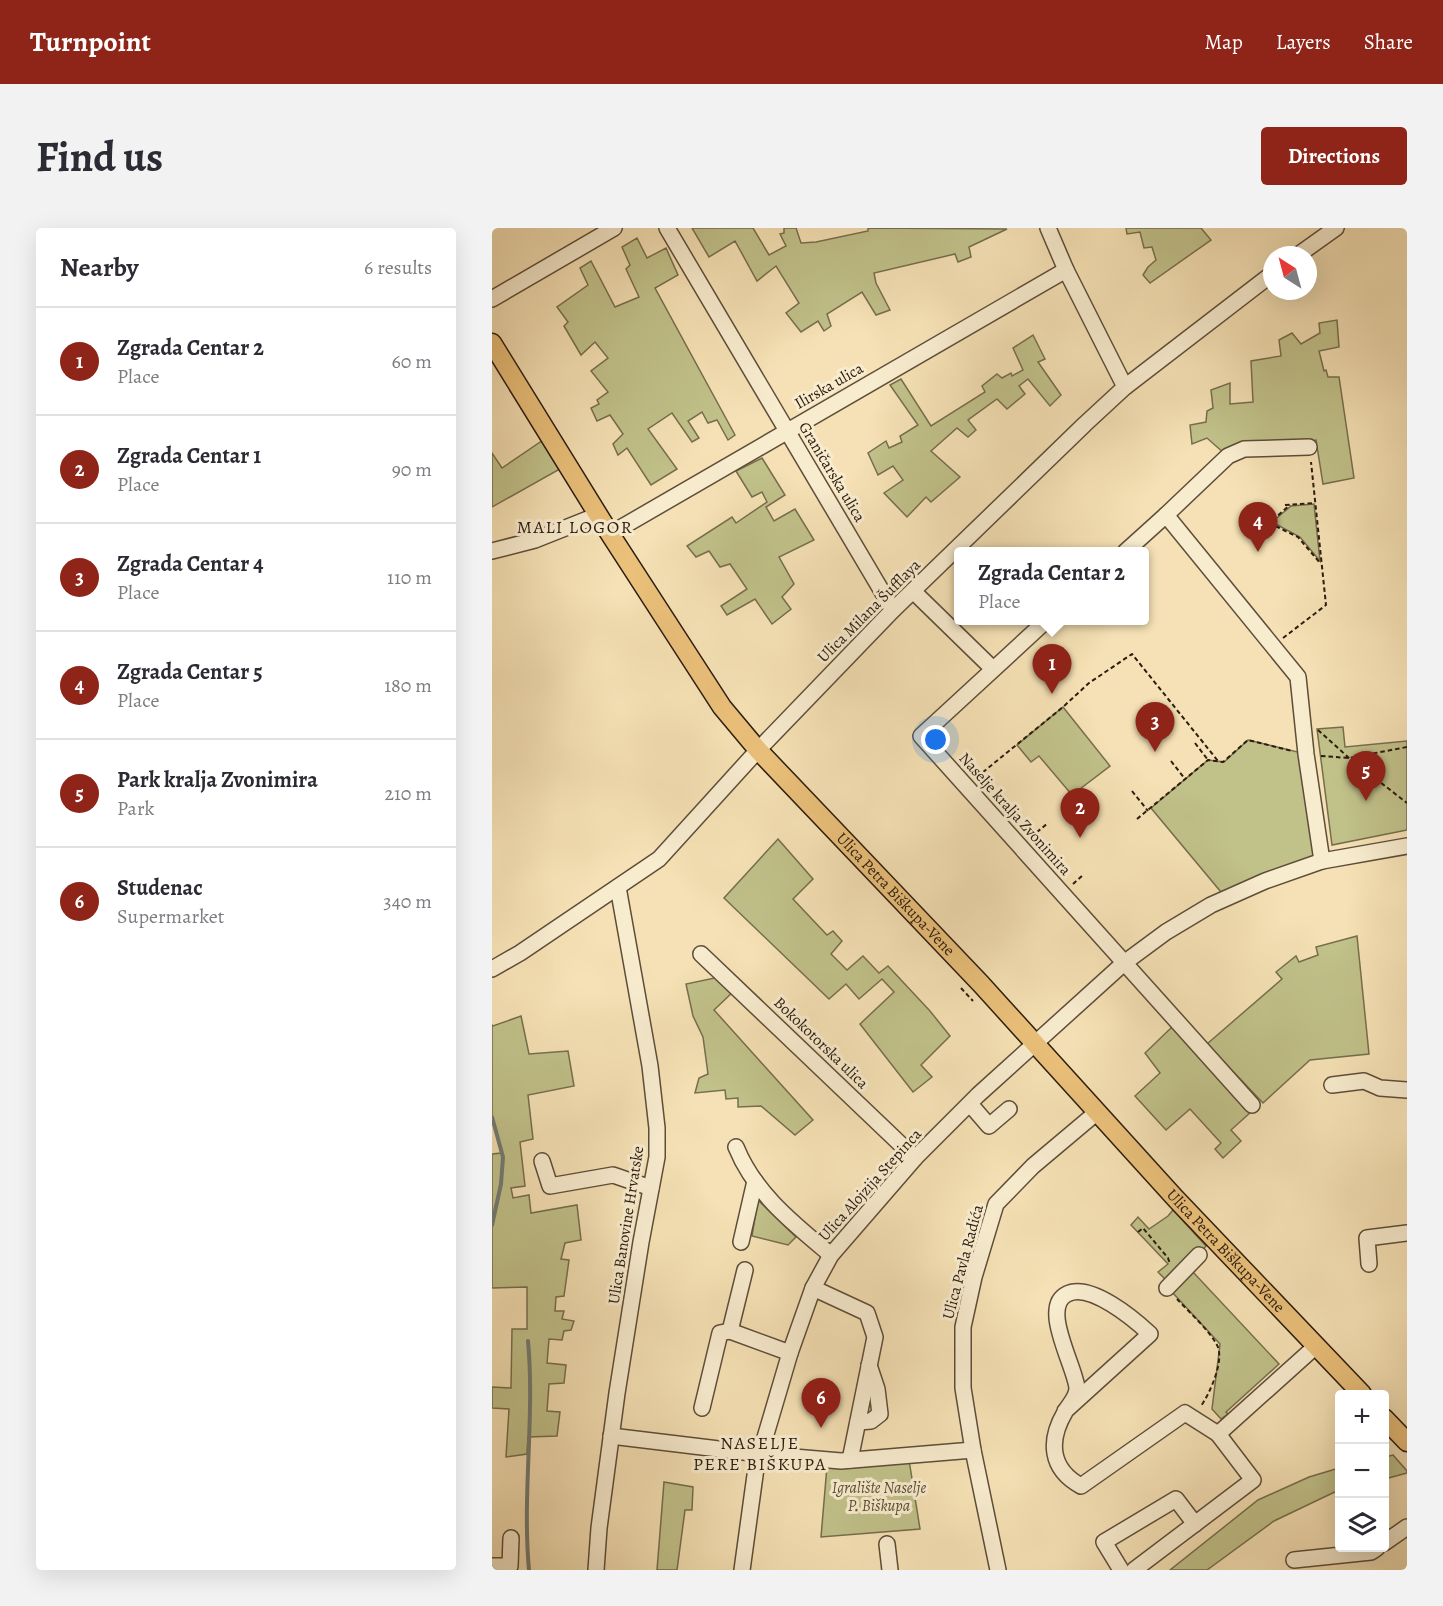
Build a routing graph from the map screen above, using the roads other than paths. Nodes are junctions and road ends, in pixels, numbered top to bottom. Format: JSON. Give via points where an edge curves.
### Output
{"nodes":[{"id":1,"x":614,"y":228,"type":"edge"},
{"id":2,"x":667,"y":228,"type":"edge"},
{"id":3,"x":1048,"y":228,"type":"edge"},
{"id":4,"x":1336,"y":228,"type":"edge"},
{"id":5,"x":1311,"y":246,"type":"edge"},
{"id":6,"x":1066,"y":270,"type":"junction"},
{"id":7,"x":1263,"y":281,"type":"edge"},
{"id":8,"x":492,"y":299,"type":"edge"},
{"id":9,"x":492,"y":344,"type":"edge"},
{"id":10,"x":1125,"y":387,"type":"junction"},
{"id":11,"x":788,"y":431,"type":"junction"},
{"id":12,"x":1309,"y":447,"type":"road end"},
{"id":13,"x":598,"y":515,"type":"junction"},
{"id":14,"x":1166,"y":515,"type":"junction"},
{"id":15,"x":610,"y":534,"type":"junction"},
{"id":16,"x":959,"y":547,"type":"edge"},
{"id":17,"x":1131,"y":547,"type":"edge"},
{"id":18,"x":492,"y":551,"type":"edge"},
{"id":19,"x":954,"y":552,"type":"edge"},
{"id":20,"x":913,"y":591,"type":"junction"},
{"id":21,"x":893,"y":610,"type":"junction"},
{"id":22,"x":1042,"y":625,"type":"edge"},
{"id":23,"x":993,"y":669,"type":"junction"},
{"id":24,"x":758,"y":750,"type":"junction"},
{"id":25,"x":1407,"y":846,"type":"edge"},
{"id":26,"x":1322,"y":861,"type":"junction"},
{"id":27,"x":618,"y":887,"type":"junction"},
{"id":28,"x":701,"y":954,"type":"dead end"},
{"id":29,"x":1124,"y":963,"type":"junction"},
{"id":30,"x":492,"y":969,"type":"edge"},
{"id":31,"x":1034,"y":1045,"type":"junction"},
{"id":32,"x":1332,"y":1085,"type":"dead end"},
{"id":33,"x":1407,"y":1090,"type":"edge"},
{"id":34,"x":970,"y":1104,"type":"junction"},
{"id":35,"x":1252,"y":1105,"type":"dead end"},
{"id":36,"x":1009,"y":1109,"type":"dead end"},
{"id":37,"x":1096,"y":1113,"type":"junction"},
{"id":38,"x":736,"y":1147,"type":"dead end"},
{"id":39,"x":915,"y":1158,"type":"junction"},
{"id":40,"x":542,"y":1161,"type":"dead end"},
{"id":41,"x":755,"y":1181,"type":"junction"},
{"id":42,"x":651,"y":1188,"type":"junction"},
{"id":43,"x":1407,"y":1233,"type":"edge"},
{"id":44,"x":741,"y":1242,"type":"dead end"},
{"id":45,"x":831,"y":1255,"type":"junction"},
{"id":46,"x":1199,"y":1255,"type":"dead end"},
{"id":47,"x":1369,"y":1264,"type":"dead end"},
{"id":48,"x":746,"y":1270,"type":"dead end"},
{"id":49,"x":1171,"y":1285,"type":"road end"},
{"id":50,"x":813,"y":1288,"type":"junction"},
{"id":51,"x":730,"y":1331,"type":"junction"},
{"id":52,"x":1316,"y":1346,"type":"junction"},
{"id":53,"x":789,"y":1353,"type":"junction"},
{"id":54,"x":869,"y":1365,"type":"junction"},
{"id":55,"x":1357,"y":1390,"type":"edge"},
{"id":56,"x":702,"y":1408,"type":"dead end"},
{"id":57,"x":1065,"y":1411,"type":"junction"},
{"id":58,"x":858,"y":1422,"type":"junction"},
{"id":59,"x":1389,"y":1423,"type":"edge"},
{"id":60,"x":1218,"y":1434,"type":"junction"},
{"id":61,"x":611,"y":1436,"type":"junction"},
{"id":62,"x":1407,"y":1442,"type":"edge"},
{"id":63,"x":973,"y":1450,"type":"junction"},
{"id":64,"x":760,"y":1454,"type":"junction"},
{"id":65,"x":850,"y":1460,"type":"junction"},
{"id":66,"x":1195,"y":1524,"type":"junction"},
{"id":67,"x":1407,"y":1527,"type":"edge"},
{"id":68,"x":511,"y":1538,"type":"dead end"},
{"id":69,"x":1389,"y":1540,"type":"edge"},
{"id":70,"x":887,"y":1544,"type":"dead end"},
{"id":71,"x":1371,"y":1552,"type":"edge"},
{"id":72,"x":1294,"y":1560,"type":"dead end"},
{"id":73,"x":492,"y":1566,"type":"edge"},
{"id":74,"x":596,"y":1570,"type":"edge"},
{"id":75,"x":742,"y":1570,"type":"edge"},
{"id":76,"x":890,"y":1570,"type":"edge"},
{"id":77,"x":998,"y":1570,"type":"edge"},
{"id":78,"x":1121,"y":1570,"type":"edge"},
{"id":79,"x":1134,"y":1570,"type":"edge"}],
"edges":[{"from":1,"to":8,"type":"street"},
{"from":2,"to":11,"type":"street","name":"Graničarska ulica"},
{"from":3,"to":6,"type":"street"},
{"from":4,"to":5,"type":"street"},
{"from":6,"to":10,"type":"street"},
{"from":6,"to":11,"type":"street","name":"Ilirska ulica"},
{"from":7,"to":10,"type":"street","name":"Ulica Milana Šufflaya"},
{"from":9,"to":13,"type":"main road","name":"Ulica Petra Biškupa-Vene"},
{"from":10,"to":16,"type":"street","name":"Ulica Milana Šufflaya"},
{"from":11,"to":15,"type":"street","name":"Ilirska ulica"},
{"from":11,"to":21,"type":"street","name":"Graničarska ulica"},
{"from":12,"to":14,"type":"street","via":[[1244,449],[1228,456]]},
{"from":13,"to":15,"type":"main road","name":"Ulica Petra Biškupa-Vene"},
{"from":13,"to":18,"type":"street","via":[[535,540]]},
{"from":14,"to":17,"type":"street"},
{"from":14,"to":26,"type":"street","via":[[1298,677]]},
{"from":15,"to":24,"type":"main road","name":"Ulica Petra Biškupa-Vene","via":[[722,706]]},
{"from":19,"to":20,"type":"street","name":"Ulica Milana Šufflaya"},
{"from":20,"to":21,"type":"street","name":"Ulica Milana Šufflaya"},
{"from":20,"to":23,"type":"street"},
{"from":21,"to":24,"type":"street","name":"Ulica Milana Šufflaya"},
{"from":22,"to":23,"type":"street","name":"Naselje kralja Zvonimira"},
{"from":23,"to":29,"type":"street","name":"Naselje kralja Zvonimira","via":[[921,736]]},
{"from":24,"to":27,"type":"street","name":"Ulica Milana Šufflaya","via":[[659,859]]},
{"from":24,"to":31,"type":"main road","name":"Ulica Petra Biškupa-Vene"},
{"from":25,"to":26,"type":"street","name":"Ulica Alojzija Stepinca"},
{"from":26,"to":29,"type":"street","name":"Ulica Alojzija Stepinca","via":[[1211,905]]},
{"from":27,"to":30,"type":"street","name":"Ulica Milana Šufflaya"},
{"from":27,"to":42,"type":"street","name":"Ulica Banovine Hrvatske","via":[[653,1089],[657,1157]]},
{"from":28,"to":39,"type":"street","name":"Bokokotorska ulica"},
{"from":29,"to":31,"type":"street","name":"Ulica Alojzija Stepinca"},
{"from":29,"to":35,"type":"street"},
{"from":31,"to":34,"type":"street","name":"Ulica Alojzija Stepinca"},
{"from":31,"to":37,"type":"main road","name":"Ulica Petra Biškupa-Vene"},
{"from":32,"to":33,"type":"street","via":[[1364,1081],[1380,1088]]},
{"from":34,"to":36,"type":"street","via":[[989,1126]]},
{"from":34,"to":39,"type":"street","name":"Ulica Alojzija Stepinca"},
{"from":37,"to":52,"type":"main road","name":"Ulica Petra Biškupa-Vene"},
{"from":37,"to":63,"type":"street","name":"Ulica Pavla Radića","via":[[1033,1166],[996,1204],[963,1327],[963,1388]]},
{"from":38,"to":41,"type":"street"},
{"from":39,"to":45,"type":"street","name":"Ulica Alojzija Stepinca"},
{"from":40,"to":42,"type":"street","via":[[550,1185],[613,1175]]},
{"from":41,"to":44,"type":"street"},
{"from":41,"to":45,"type":"street","via":[[775,1206]]},
{"from":42,"to":61,"type":"street","name":"Ulica Banovine Hrvatske"},
{"from":43,"to":47,"type":"street","via":[[1367,1238]]},
{"from":45,"to":50,"type":"street","name":"Ulica Alojzija Stepinca"},
{"from":46,"to":49,"type":"street"},
{"from":48,"to":51,"type":"street"},
{"from":50,"to":53,"type":"street","name":"Ulica Alojzija Stepinca"},
{"from":50,"to":54,"type":"street","via":[[867,1312],[875,1337]]},
{"from":51,"to":53,"type":"street"},
{"from":51,"to":56,"type":"street","via":[[720,1333]]},
{"from":52,"to":55,"type":"main road","name":"Ulica Petra Biškupa-Vene"},
{"from":52,"to":60,"type":"street"},
{"from":53,"to":64,"type":"street","name":"Ulica Alojzija Stepinca"},
{"from":54,"to":58,"type":"street"},
{"from":54,"to":58,"type":"street","via":[[880,1414],[871,1421]]},
{"from":57,"to":57,"type":"street","via":[[1077,1390],[1056,1309],[1061,1297],[1079,1291],[1126,1312],[1150,1334]]},
{"from":57,"to":60,"type":"street","via":[[1054,1437],[1054,1456],[1071,1480],[1081,1486],[1185,1413]]},
{"from":58,"to":65,"type":"street"},
{"from":59,"to":62,"type":"main road"},
{"from":60,"to":66,"type":"street","via":[[1253,1480]]},
{"from":61,"to":64,"type":"street"},
{"from":61,"to":74,"type":"street","name":"Ulica Banovine Hrvatske"},
{"from":63,"to":65,"type":"street"},
{"from":63,"to":77,"type":"street","name":"Ulica Pavla Radića"},
{"from":64,"to":65,"type":"street"},
{"from":64,"to":75,"type":"street","name":"Ulica Alojzija Stepinca"},
{"from":66,"to":78,"type":"street","via":[[1176,1499],[1104,1542]]},
{"from":66,"to":79,"type":"street"},
{"from":67,"to":69,"type":"street"},
{"from":68,"to":73,"type":"street","via":[[510,1566]]},
{"from":70,"to":76,"type":"street"},
{"from":71,"to":72,"type":"street"}]}
